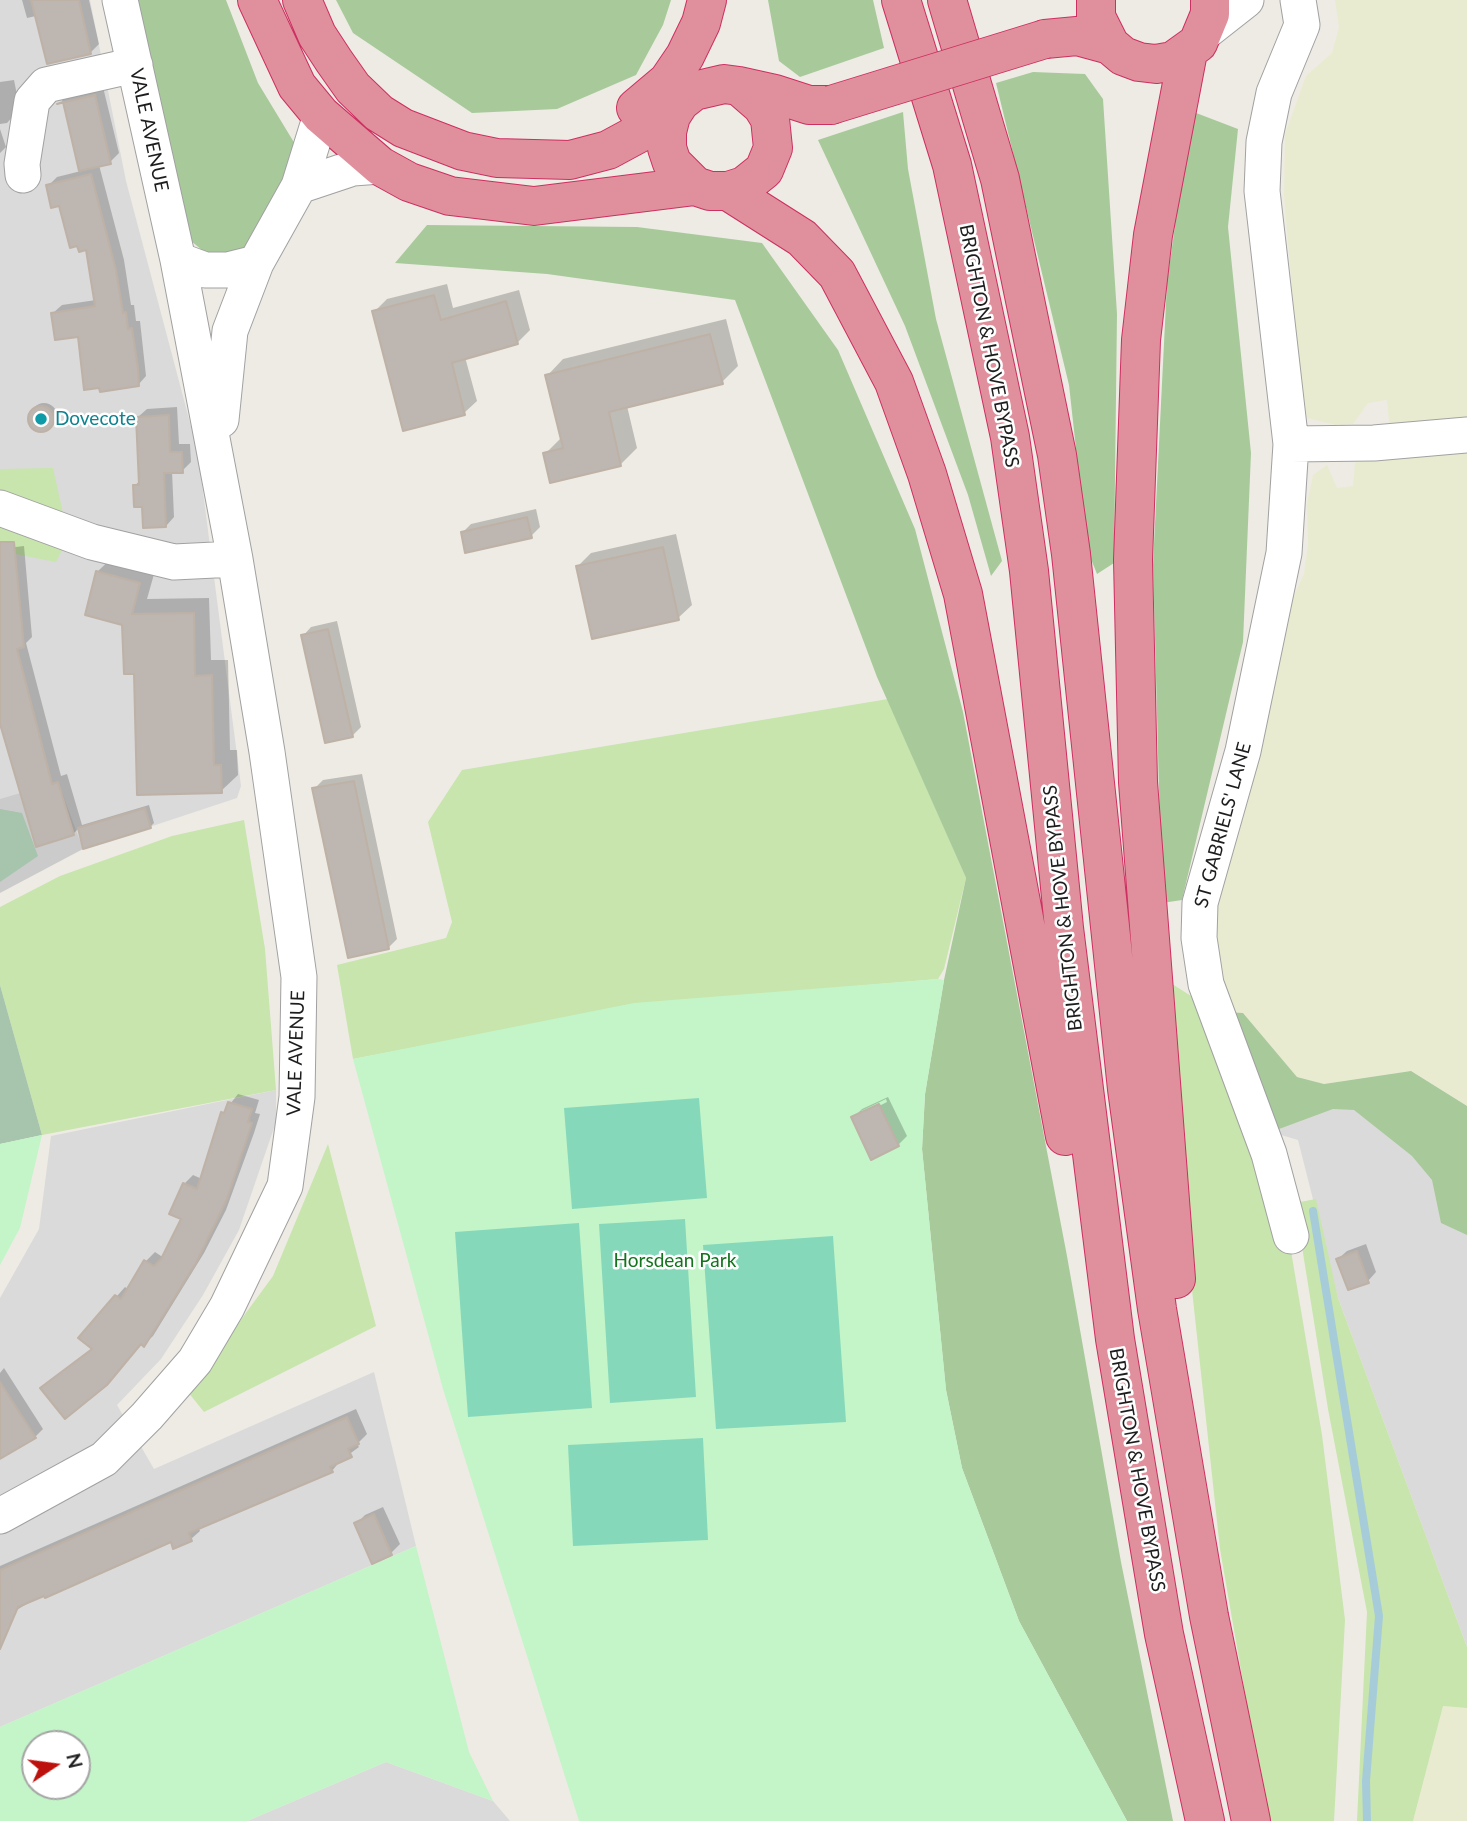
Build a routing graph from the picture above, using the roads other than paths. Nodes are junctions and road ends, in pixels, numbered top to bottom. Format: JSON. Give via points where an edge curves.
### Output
{"nodes":[{"id":1,"x":120,"y":0,"type":"edge"},
{"id":2,"x":257,"y":0,"type":"edge"},
{"id":3,"x":302,"y":0,"type":"edge"},
{"id":4,"x":707,"y":0,"type":"edge"},
{"id":5,"x":730,"y":0,"type":"edge"},
{"id":6,"x":901,"y":0,"type":"edge"},
{"id":7,"x":947,"y":0,"type":"edge"},
{"id":8,"x":1246,"y":0,"type":"edge"},
{"id":9,"x":1298,"y":0,"type":"edge"},
{"id":10,"x":1095,"y":1,"type":"edge"},
{"id":11,"x":1201,"y":28,"type":"edge"},
{"id":12,"x":1045,"y":39,"type":"junction"},
{"id":13,"x":1110,"y":45,"type":"junction"},
{"id":14,"x":135,"y":65,"type":"junction"},
{"id":15,"x":738,"y":86,"type":"junction"},
{"id":16,"x":682,"y":104,"type":"junction"},
{"id":17,"x":831,"y":104,"type":"junction"},
{"id":18,"x":321,"y":115,"type":"junction"},
{"id":19,"x":530,"y":159,"type":"junction"},
{"id":20,"x":380,"y":166,"type":"junction"},
{"id":21,"x":764,"y":170,"type":"junction"},
{"id":22,"x":23,"y":175,"type":"dead end"},
{"id":23,"x":299,"y":186,"type":"junction"},
{"id":24,"x":711,"y":188,"type":"junction"},
{"id":25,"x":178,"y":260,"type":"junction"},
{"id":26,"x":256,"y":262,"type":"junction"},
{"id":27,"x":1467,"y":435,"type":"edge"},
{"id":28,"x":1291,"y":444,"type":"junction"},
{"id":29,"x":219,"y":477,"type":"junction"},
{"id":30,"x":0,"y":508,"type":"edge"},
{"id":31,"x":235,"y":559,"type":"junction"},
{"id":32,"x":1291,"y":1236,"type":"dead end"},
{"id":33,"x":1115,"y":1339,"type":"junction"},
{"id":34,"x":1185,"y":1463,"type":"junction"},
{"id":35,"x":0,"y":1516,"type":"edge"},
{"id":36,"x":1205,"y":1821,"type":"edge"},
{"id":37,"x":1251,"y":1821,"type":"edge"}],
"edges":[{"from":1,"to":14,"type":"street","name":"VALE AVENUE"},
{"from":2,"to":18,"type":"highway","via":[[297,86]]},
{"from":3,"to":19,"type":"highway","via":[[334,61],[353,88],[380,113],[463,151]]},
{"from":4,"to":19,"type":"highway","via":[[685,56],[646,102]]},
{"from":5,"to":16,"type":"highway"},
{"from":6,"to":33,"type":"highway","name":"BRIGHTON & HOVE BYPASS","via":[[952,165],[1010,437]]},
{"from":7,"to":34,"type":"highway","via":[[1000,179],[1057,455],[1127,1089],[1157,1309]]},
{"from":8,"to":11,"type":"street"},
{"from":9,"to":28,"type":"street","name":"ST GABRIELS' LANE","via":[[1302,25],[1274,93],[1264,142],[1262,191]]},
{"from":10,"to":12,"type":"highway"},
{"from":10,"to":13,"type":"highway","via":[[1099,24]]},
{"from":11,"to":13,"type":"highway","via":[[1156,64],[1123,56]]},
{"from":11,"to":34,"type":"highway","via":[[1153,235],[1141,340],[1133,560],[1138,782],[1172,1208]]},
{"from":12,"to":13,"type":"highway","via":[[1077,36]]},
{"from":12,"to":17,"type":"highway","bridge":true},
{"from":14,"to":22,"type":"street","via":[[46,85],[32,101]]},
{"from":14,"to":25,"type":"street","name":"VALE AVENUE"},
{"from":15,"to":16,"type":"highway","via":[[708,86]]},
{"from":15,"to":17,"type":"highway","via":[[808,105]]},
{"from":15,"to":21,"type":"highway","via":[[770,118],[773,148]]},
{"from":16,"to":19,"type":"highway","via":[[608,150],[570,160]]},
{"from":16,"to":24,"type":"highway","via":[[667,148],[682,176]]},
{"from":17,"to":21,"type":"highway","via":[[791,135]]},
{"from":18,"to":20,"type":"highway"},
{"from":18,"to":23,"type":"street","name":"VALE AVENUE"},
{"from":20,"to":23,"type":"street","via":[[354,168]]},
{"from":20,"to":24,"type":"highway","via":[[450,196],[534,206]]},
{"from":21,"to":24,"type":"highway","via":[[744,186]]},
{"from":23,"to":26,"type":"street","name":"VALE AVENUE"},
{"from":24,"to":33,"type":"highway","via":[[802,238],[836,274],[894,382],[927,474],[963,594],[1062,1121]]},
{"from":25,"to":26,"type":"street","via":[[205,270],[228,270]]},
{"from":25,"to":29,"type":"street","name":"VALE AVENUE"},
{"from":26,"to":29,"type":"street","name":"VALE AVENUE","via":[[230,331]]},
{"from":27,"to":28,"type":"street"},
{"from":28,"to":32,"type":"street","name":"ST GABRIELS' LANE","via":[[1280,575],[1243,751],[1200,903],[1199,938],[1206,984],[1269,1154]]},
{"from":29,"to":31,"type":"street","name":"VALE AVENUE"},
{"from":30,"to":31,"type":"street","via":[[92,542],[174,562]]},
{"from":31,"to":35,"type":"street","name":"VALE AVENUE","via":[[299,977],[297,1097],[285,1186],[228,1307],[195,1361],[104,1459]]},
{"from":33,"to":36,"type":"highway","name":"BRIGHTON & HOVE BYPASS","via":[[1164,1634]]},
{"from":34,"to":37,"type":"highway","via":[[1209,1616]]}]}
